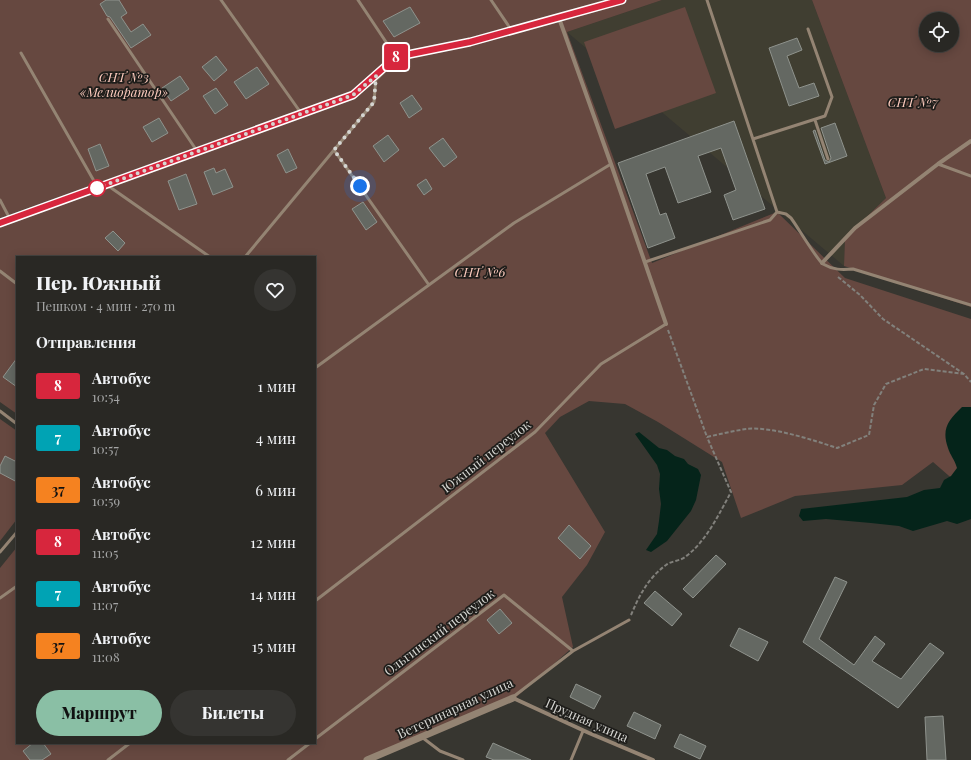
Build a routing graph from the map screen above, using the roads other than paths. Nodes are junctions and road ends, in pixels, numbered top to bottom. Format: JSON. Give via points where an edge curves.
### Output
{"nodes":[{"id":1,"x":222,"y":0,"type":"edge"},
{"id":2,"x":358,"y":0,"type":"edge"},
{"id":3,"x":491,"y":0,"type":"edge"},
{"id":4,"x":707,"y":0,"type":"edge"},
{"id":5,"x":617,"y":1,"type":"edge"},
{"id":6,"x":559,"y":18,"type":"junction"},
{"id":7,"x":108,"y":19,"type":"dead end"},
{"id":8,"x":808,"y":29,"type":"dead end"},
{"id":9,"x":512,"y":31,"type":"junction"},
{"id":10,"x":21,"y":53,"type":"dead end"},
{"id":11,"x":396,"y":57,"type":"junction"},
{"id":12,"x":376,"y":76,"type":"junction"},
{"id":13,"x":301,"y":113,"type":"junction"},
{"id":14,"x":815,"y":120,"type":"junction"},
{"id":15,"x":753,"y":139,"type":"junction"},
{"id":16,"x":971,"y":141,"type":"edge"},
{"id":17,"x":334,"y":150,"type":"junction"},
{"id":18,"x":197,"y":151,"type":"junction"},
{"id":19,"x":828,"y":160,"type":"dead end"},
{"id":20,"x":611,"y":164,"type":"junction"},
{"id":21,"x":938,"y":164,"type":"junction"},
{"id":22,"x":971,"y":176,"type":"edge"},
{"id":23,"x":102,"y":186,"type":"junction"},
{"id":24,"x":0,"y":200,"type":"edge"},
{"id":25,"x":777,"y":212,"type":"junction"},
{"id":26,"x":10,"y":219,"type":"junction"},
{"id":27,"x":0,"y":223,"type":"edge"},
{"id":28,"x":208,"y":256,"type":"edge"},
{"id":29,"x":246,"y":256,"type":"edge"},
{"id":30,"x":645,"y":262,"type":"junction"},
{"id":31,"x":822,"y":263,"type":"junction"},
{"id":32,"x":0,"y":272,"type":"edge"},
{"id":33,"x":16,"y":283,"type":"edge"},
{"id":34,"x":429,"y":285,"type":"junction"},
{"id":35,"x":971,"y":305,"type":"edge"},
{"id":36,"x":666,"y":324,"type":"joint"},
{"id":37,"x":316,"y":367,"type":"edge"},
{"id":38,"x":0,"y":411,"type":"edge"},
{"id":39,"x":16,"y":423,"type":"edge"},
{"id":40,"x":16,"y":533,"type":"edge"},
{"id":41,"x":0,"y":552,"type":"edge"},
{"id":42,"x":16,"y":587,"type":"edge"},
{"id":43,"x":0,"y":598,"type":"edge"},
{"id":44,"x":316,"y":600,"type":"edge"},
{"id":45,"x":629,"y":620,"type":"road end"},
{"id":46,"x":573,"y":651,"type":"junction"},
{"id":47,"x":513,"y":698,"type":"junction"},
{"id":48,"x":583,"y":731,"type":"junction"},
{"id":49,"x":421,"y":737,"type":"junction"},
{"id":50,"x":316,"y":738,"type":"edge"},
{"id":51,"x":129,"y":744,"type":"edge"},
{"id":52,"x":309,"y":744,"type":"edge"},
{"id":53,"x":377,"y":758,"type":"edge"},
{"id":54,"x":108,"y":760,"type":"edge"},
{"id":55,"x":288,"y":760,"type":"edge"},
{"id":56,"x":368,"y":760,"type":"edge"},
{"id":57,"x":463,"y":760,"type":"edge"},
{"id":58,"x":571,"y":760,"type":"edge"},
{"id":59,"x":653,"y":760,"type":"edge"}],
"edges":[{"from":1,"to":13,"type":"lane"},
{"from":2,"to":11,"type":"lane"},
{"from":3,"to":9,"type":"lane"},
{"from":4,"to":15,"type":"lane"},
{"from":5,"to":6,"type":"street"},
{"from":6,"to":9,"type":"street"},
{"from":6,"to":20,"type":"street"},
{"from":7,"to":18,"type":"lane"},
{"from":8,"to":14,"type":"lane","via":[[832,98],[825,116]]},
{"from":9,"to":11,"type":"street"},
{"from":10,"to":23,"type":"lane"},
{"from":11,"to":12,"type":"street"},
{"from":12,"to":13,"type":"street","via":[[353,95]]},
{"from":12,"to":17,"type":"lane","via":[[374,102]]},
{"from":13,"to":18,"type":"street"},
{"from":14,"to":15,"type":"lane"},
{"from":14,"to":19,"type":"lane"},
{"from":15,"to":25,"type":"lane"},
{"from":16,"to":21,"type":"street"},
{"from":17,"to":29,"type":"lane"},
{"from":17,"to":34,"type":"lane"},
{"from":18,"to":23,"type":"street"},
{"from":20,"to":30,"type":"street"},
{"from":20,"to":34,"type":"lane","via":[[514,223]]},
{"from":21,"to":22,"type":"lane"},
{"from":21,"to":31,"type":"street","via":[[855,228]]},
{"from":23,"to":26,"type":"street"},
{"from":23,"to":28,"type":"lane"},
{"from":24,"to":26,"type":"lane"},
{"from":25,"to":30,"type":"lane","via":[[770,220]]},
{"from":25,"to":31,"type":"lane","via":[[791,218]]},
{"from":26,"to":27,"type":"street"},
{"from":30,"to":36,"type":"street"},
{"from":31,"to":35,"type":"lane","via":[[834,269],[853,270]]},
{"from":32,"to":33,"type":"lane"},
{"from":34,"to":37,"type":"lane"},
{"from":36,"to":44,"type":"lane","name":"Южный переулок","via":[[601,364],[535,432]]},
{"from":38,"to":39,"type":"lane"},
{"from":40,"to":41,"type":"lane"},
{"from":42,"to":43,"type":"lane"},
{"from":45,"to":46,"type":"lane","name":"Ветеринарная улица"},
{"from":46,"to":47,"type":"lane","name":"Ветеринарная улица"},
{"from":46,"to":50,"type":"lane","name":"Ольгинский переулок","via":[[504,595]]},
{"from":47,"to":48,"type":"street","name":"Прудная улица"},
{"from":47,"to":49,"type":"street","name":"Ветеринарная улица"},
{"from":48,"to":58,"type":"lane"},
{"from":48,"to":59,"type":"street","name":"Прудная улица"},
{"from":49,"to":53,"type":"street","name":"Ветеринарная улица"},
{"from":49,"to":57,"type":"lane","via":[[440,751]]},
{"from":51,"to":54,"type":"lane"},
{"from":52,"to":55,"type":"lane"},
{"from":53,"to":56,"type":"street","name":"Ветеринарная улица"}]}
